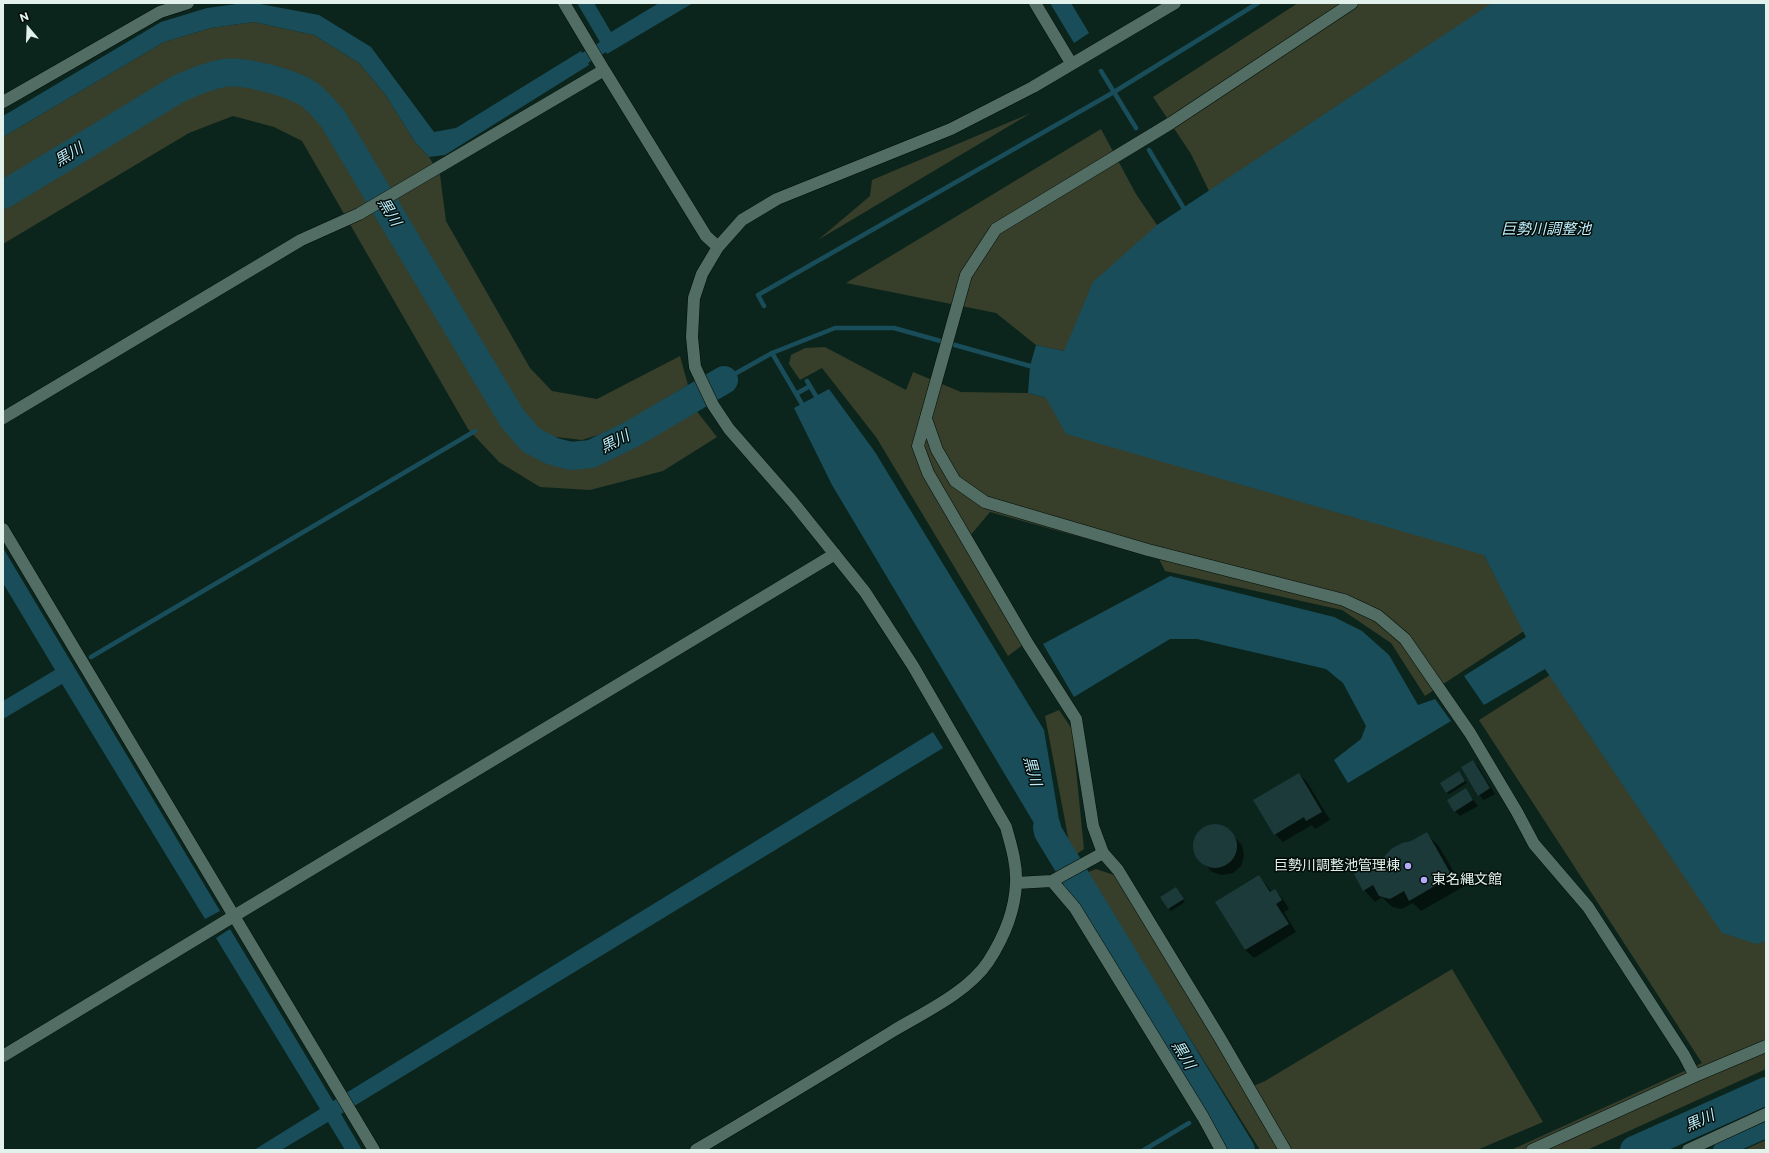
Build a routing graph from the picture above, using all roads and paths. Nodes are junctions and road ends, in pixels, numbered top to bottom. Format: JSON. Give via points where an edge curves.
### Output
{"nodes":[{"id":1,"x":188,"y":3,"type":"edge"},
{"id":2,"x":564,"y":3,"type":"edge"},
{"id":3,"x":1035,"y":3,"type":"edge"},
{"id":4,"x":1175,"y":3,"type":"edge"},
{"id":5,"x":1352,"y":3,"type":"edge"},
{"id":6,"x":1071,"y":63,"type":"junction"},
{"id":7,"x":602,"y":66,"type":"junction"},
{"id":8,"x":3,"y":102,"type":"edge"},
{"id":9,"x":718,"y":247,"type":"junction"},
{"id":10,"x":3,"y":418,"type":"edge"},
{"id":11,"x":926,"y":419,"type":"junction"},
{"id":12,"x":3,"y":529,"type":"edge"},
{"id":13,"x":835,"y":554,"type":"junction"},
{"id":14,"x":1103,"y":853,"type":"junction"},
{"id":15,"x":1052,"y":881,"type":"junction"},
{"id":16,"x":1016,"y":883,"type":"junction"},
{"id":17,"x":234,"y":916,"type":"junction"},
{"id":18,"x":1766,"y":1046,"type":"edge"},
{"id":19,"x":3,"y":1056,"type":"edge"},
{"id":20,"x":1695,"y":1076,"type":"junction"},
{"id":21,"x":1766,"y":1114,"type":"edge"},
{"id":22,"x":374,"y":1150,"type":"edge"},
{"id":23,"x":696,"y":1150,"type":"edge"},
{"id":24,"x":1221,"y":1150,"type":"edge"},
{"id":25,"x":1285,"y":1150,"type":"edge"},
{"id":26,"x":1532,"y":1150,"type":"edge"},
{"id":27,"x":1688,"y":1150,"type":"edge"}],
"edges":[{"from":1,"to":8,"type":"street","via":[[160,12]]},
{"from":2,"to":7,"type":"street"},
{"from":3,"to":6,"type":"street"},
{"from":4,"to":6,"type":"street"},
{"from":5,"to":11,"type":"street","via":[[1171,123],[996,229],[966,275]]},
{"from":6,"to":9,"type":"street","via":[[1034,87],[951,130],[777,199],[742,220]]},
{"from":7,"to":9,"type":"street","via":[[706,236]]},
{"from":7,"to":10,"type":"street","via":[[404,188],[359,214],[300,240]]},
{"from":9,"to":13,"type":"street","via":[[702,274],[694,298],[692,337],[695,367],[713,405],[729,429]]},
{"from":11,"to":14,"type":"street","via":[[918,446],[928,472],[1028,644],[1076,719],[1093,826]]},
{"from":11,"to":20,"type":"street","via":[[937,450],[955,481],[985,502],[1148,550],[1344,600],[1378,616],[1405,638],[1470,733],[1534,844],[1588,907]]},
{"from":12,"to":17,"type":"street"},
{"from":13,"to":16,"type":"street","via":[[865,592],[913,666],[1006,827],[1013,850]]},
{"from":13,"to":17,"type":"street"},
{"from":14,"to":15,"type":"street"},
{"from":14,"to":25,"type":"street","via":[[1118,870],[1224,1035]]},
{"from":15,"to":16,"type":"street"},
{"from":15,"to":24,"type":"street","via":[[1075,908]]},
{"from":16,"to":23,"type":"street","via":[[1010,919],[1002,938],[987,963],[968,984]]},
{"from":17,"to":19,"type":"street"},
{"from":17,"to":22,"type":"street"},
{"from":18,"to":20,"type":"street"},
{"from":20,"to":26,"type":"street"},
{"from":21,"to":27,"type":"street"}]}
